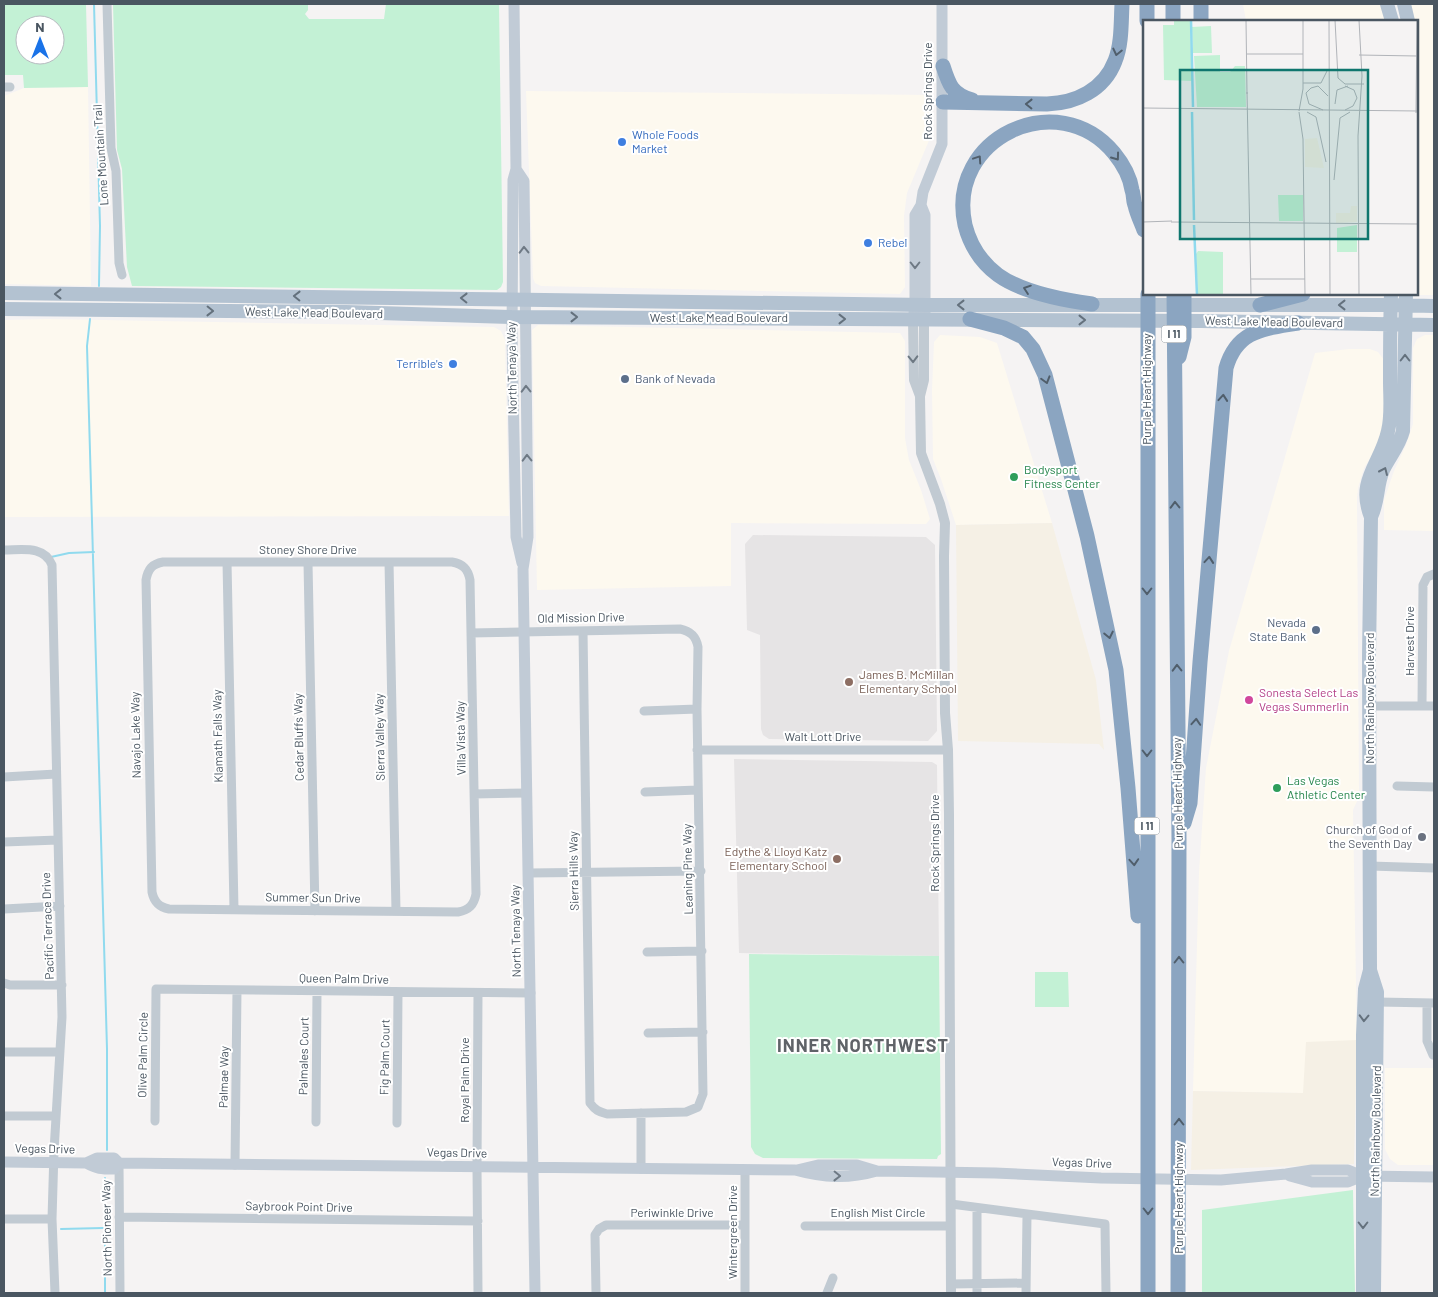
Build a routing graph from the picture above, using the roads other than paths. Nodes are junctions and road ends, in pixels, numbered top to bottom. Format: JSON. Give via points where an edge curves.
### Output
{"nodes":[{"id":1,"x":107,"y":4,"type":"edge"},
{"id":2,"x":514,"y":4,"type":"edge"},
{"id":3,"x":942,"y":4,"type":"edge"},
{"id":4,"x":1122,"y":4,"type":"edge"},
{"id":5,"x":1147,"y":4,"type":"edge"},
{"id":6,"x":1172,"y":4,"type":"edge"},
{"id":7,"x":1201,"y":4,"type":"edge"},
{"id":8,"x":1388,"y":4,"type":"edge"},
{"id":9,"x":1404,"y":4,"type":"edge"},
{"id":10,"x":1147,"y":20,"type":"edge"},
{"id":11,"x":1173,"y":20,"type":"edge"},
{"id":12,"x":1201,"y":20,"type":"edge"},
{"id":13,"x":1392,"y":20,"type":"edge"},
{"id":14,"x":1408,"y":20,"type":"edge"},
{"id":15,"x":943,"y":66,"type":"junction"},
{"id":16,"x":943,"y":102,"type":"junction"},
{"id":17,"x":975,"y":102,"type":"junction"},
{"id":18,"x":1143,"y":227,"type":"edge"},
{"id":19,"x":122,"y":275,"type":"dead end"},
{"id":20,"x":4,"y":294,"type":"edge"},
{"id":21,"x":19,"y":294,"type":"junction"},
{"id":22,"x":120,"y":294,"type":"junction"},
{"id":23,"x":206,"y":295,"type":"junction"},
{"id":24,"x":1148,"y":295,"type":"edge"},
{"id":25,"x":1174,"y":295,"type":"edge"},
{"id":26,"x":1184,"y":295,"type":"edge"},
{"id":27,"x":1299,"y":295,"type":"edge"},
{"id":28,"x":4,"y":297,"type":"edge"},
{"id":29,"x":346,"y":297,"type":"junction"},
{"id":30,"x":519,"y":299,"type":"junction"},
{"id":31,"x":1391,"y":299,"type":"edge"},
{"id":32,"x":1405,"y":299,"type":"edge"},
{"id":33,"x":680,"y":301,"type":"junction"},
{"id":34,"x":729,"y":302,"type":"junction"},
{"id":35,"x":780,"y":302,"type":"junction"},
{"id":36,"x":842,"y":303,"type":"junction"},
{"id":37,"x":921,"y":304,"type":"junction"},
{"id":38,"x":1092,"y":304,"type":"junction"},
{"id":39,"x":1260,"y":305,"type":"junction"},
{"id":40,"x":1434,"y":306,"type":"edge"},
{"id":41,"x":4,"y":309,"type":"edge"},
{"id":42,"x":62,"y":309,"type":"junction"},
{"id":43,"x":135,"y":310,"type":"junction"},
{"id":44,"x":346,"y":312,"type":"junction"},
{"id":45,"x":519,"y":317,"type":"junction"},
{"id":46,"x":609,"y":317,"type":"junction"},
{"id":47,"x":680,"y":318,"type":"junction"},
{"id":48,"x":727,"y":318,"type":"junction"},
{"id":49,"x":781,"y":319,"type":"junction"},
{"id":50,"x":918,"y":320,"type":"junction"},
{"id":51,"x":970,"y":320,"type":"junction"},
{"id":52,"x":1298,"y":323,"type":"junction"},
{"id":53,"x":1390,"y":323,"type":"junction"},
{"id":54,"x":1405,"y":324,"type":"junction"},
{"id":55,"x":1434,"y":325,"type":"edge"},
{"id":56,"x":1174,"y":375,"type":"junction"},
{"id":57,"x":514,"y":457,"type":"junction"},
{"id":58,"x":528,"y":499,"type":"junction"},
{"id":59,"x":515,"y":509,"type":"junction"},
{"id":60,"x":1371,"y":517,"type":"junction"},
{"id":61,"x":528,"y":537,"type":"junction"},
{"id":62,"x":4,"y":550,"type":"edge"},
{"id":63,"x":227,"y":562,"type":"junction"},
{"id":64,"x":308,"y":562,"type":"junction"},
{"id":65,"x":389,"y":562,"type":"junction"},
{"id":66,"x":151,"y":567,"type":"joint"},
{"id":67,"x":465,"y":568,"type":"joint"},
{"id":68,"x":524,"y":569,"type":"junction"},
{"id":69,"x":1431,"y":576,"type":"edge"},
{"id":70,"x":583,"y":631,"type":"junction"},
{"id":71,"x":524,"y":632,"type":"junction"},
{"id":72,"x":471,"y":633,"type":"junction"},
{"id":73,"x":690,"y":633,"type":"joint"},
{"id":74,"x":1369,"y":706,"type":"junction"},
{"id":75,"x":1422,"y":706,"type":"junction"},
{"id":76,"x":1434,"y":706,"type":"edge"},
{"id":77,"x":697,"y":709,"type":"junction"},
{"id":78,"x":644,"y":711,"type":"dead end"},
{"id":79,"x":698,"y":750,"type":"junction"},
{"id":80,"x":948,"y":750,"type":"junction"},
{"id":81,"x":56,"y":774,"type":"junction"},
{"id":82,"x":4,"y":777,"type":"edge"},
{"id":83,"x":1397,"y":786,"type":"dead end"},
{"id":84,"x":1434,"y":787,"type":"edge"},
{"id":85,"x":698,"y":790,"type":"junction"},
{"id":86,"x":645,"y":792,"type":"dead end"},
{"id":87,"x":527,"y":793,"type":"junction"},
{"id":88,"x":474,"y":794,"type":"junction"},
{"id":89,"x":1179,"y":839,"type":"junction"},
{"id":90,"x":58,"y":840,"type":"junction"},
{"id":91,"x":4,"y":842,"type":"edge"},
{"id":92,"x":1370,"y":866,"type":"junction"},
{"id":93,"x":1434,"y":868,"type":"edge"},
{"id":94,"x":700,"y":870,"type":"junction"},
{"id":95,"x":529,"y":873,"type":"junction"},
{"id":96,"x":586,"y":873,"type":"junction"},
{"id":97,"x":156,"y":903,"type":"joint"},
{"id":98,"x":60,"y":906,"type":"junction"},
{"id":99,"x":470,"y":908,"type":"joint"},
{"id":100,"x":4,"y":909,"type":"edge"},
{"id":101,"x":234,"y":909,"type":"junction"},
{"id":102,"x":315,"y":911,"type":"junction"},
{"id":103,"x":396,"y":911,"type":"junction"},
{"id":104,"x":702,"y":951,"type":"junction"},
{"id":105,"x":647,"y":952,"type":"dead end"},
{"id":106,"x":1370,"y":970,"type":"junction"},
{"id":107,"x":4,"y":983,"type":"edge"},
{"id":108,"x":62,"y":985,"type":"junction"},
{"id":109,"x":156,"y":989,"type":"joint"},
{"id":110,"x":237,"y":990,"type":"junction"},
{"id":111,"x":318,"y":991,"type":"junction"},
{"id":112,"x":398,"y":992,"type":"junction"},
{"id":113,"x":478,"y":993,"type":"junction"},
{"id":114,"x":531,"y":994,"type":"junction"},
{"id":115,"x":1377,"y":1002,"type":"junction"},
{"id":116,"x":1431,"y":1003,"type":"edge"},
{"id":117,"x":702,"y":1032,"type":"junction"},
{"id":118,"x":648,"y":1033,"type":"dead end"},
{"id":119,"x":4,"y":1052,"type":"edge"},
{"id":120,"x":59,"y":1052,"type":"junction"},
{"id":121,"x":1433,"y":1055,"type":"edge"},
{"id":122,"x":1148,"y":1110,"type":"junction"},
{"id":123,"x":641,"y":1113,"type":"junction"},
{"id":124,"x":4,"y":1116,"type":"edge"},
{"id":125,"x":55,"y":1116,"type":"junction"},
{"id":126,"x":155,"y":1121,"type":"dead end"},
{"id":127,"x":316,"y":1122,"type":"dead end"},
{"id":128,"x":397,"y":1123,"type":"dead end"},
{"id":129,"x":4,"y":1162,"type":"edge"},
{"id":130,"x":53,"y":1163,"type":"junction"},
{"id":131,"x":119,"y":1163,"type":"junction"},
{"id":132,"x":235,"y":1164,"type":"junction"},
{"id":133,"x":477,"y":1167,"type":"junction"},
{"id":134,"x":533,"y":1168,"type":"junction"},
{"id":135,"x":640,"y":1169,"type":"junction"},
{"id":136,"x":745,"y":1170,"type":"junction"},
{"id":137,"x":950,"y":1172,"type":"junction"},
{"id":138,"x":1369,"y":1176,"type":"junction"},
{"id":139,"x":1434,"y":1177,"type":"edge"},
{"id":140,"x":950,"y":1204,"type":"junction"},
{"id":141,"x":977,"y":1208,"type":"junction"},
{"id":142,"x":1026,"y":1215,"type":"junction"},
{"id":143,"x":120,"y":1217,"type":"junction"},
{"id":144,"x":4,"y":1219,"type":"edge"},
{"id":145,"x":52,"y":1219,"type":"junction"},
{"id":146,"x":478,"y":1221,"type":"junction"},
{"id":147,"x":745,"y":1225,"type":"junction"},
{"id":148,"x":805,"y":1226,"type":"dead end"},
{"id":149,"x":950,"y":1226,"type":"junction"},
{"id":150,"x":833,"y":1278,"type":"dead end"},
{"id":151,"x":1026,"y":1283,"type":"junction"},
{"id":152,"x":977,"y":1288,"type":"edge"},
{"id":153,"x":951,"y":1289,"type":"edge"},
{"id":154,"x":54,"y":1293,"type":"edge"},
{"id":155,"x":120,"y":1293,"type":"edge"},
{"id":156,"x":478,"y":1293,"type":"edge"},
{"id":157,"x":535,"y":1293,"type":"edge"},
{"id":158,"x":596,"y":1293,"type":"edge"},
{"id":159,"x":745,"y":1293,"type":"edge"},
{"id":160,"x":827,"y":1293,"type":"edge"},
{"id":161,"x":1026,"y":1293,"type":"edge"},
{"id":162,"x":1106,"y":1293,"type":"edge"},
{"id":163,"x":1148,"y":1293,"type":"edge"},
{"id":164,"x":1178,"y":1293,"type":"edge"},
{"id":165,"x":1364,"y":1293,"type":"edge"},
{"id":166,"x":1374,"y":1293,"type":"edge"}],
"edges":[{"from":1,"to":19,"type":"street","name":"Lone Mountain Trail","via":[[111,148],[116,171]]},
{"from":2,"to":30,"type":"main road","name":"North Tenaya Way","via":[[516,168],[524,182]]},
{"from":3,"to":15,"type":"main road","name":"Rock Springs Drive"},
{"from":4,"to":17,"type":"highway","one_way":true,"via":[[1116,61],[1109,74],[1090,92],[1064,103]]},
{"from":5,"to":10,"type":"highway"},
{"from":6,"to":11,"type":"highway"},
{"from":7,"to":12,"type":"highway"},
{"from":8,"to":13,"type":"main road"},
{"from":9,"to":14,"type":"main road"},
{"from":15,"to":16,"type":"main road","name":"Rock Springs Drive"},
{"from":15,"to":17,"type":"highway","via":[[955,92]]},
{"from":16,"to":17,"type":"highway"},
{"from":16,"to":37,"type":"main road","name":"Rock Springs Drive","via":[[942,144],[921,205],[925,215]]},
{"from":38,"to":18,"type":"highway","one_way":true,"via":[[1060,300],[1013,284],[981,258],[968,236],[963,204],[968,179],[979,157],[1003,135],[1026,125],[1059,122],[1084,129],[1104,143],[1120,162]]},
{"from":20,"to":21,"type":"main road","name":"West Lake Mead Boulevard"},
{"from":22,"to":21,"type":"main road","name":"West Lake Mead Boulevard","one_way":true},
{"from":21,"to":28,"type":"main road"},
{"from":22,"to":23,"type":"main road","name":"West Lake Mead Boulevard"},
{"from":22,"to":42,"type":"main road","via":[[130,298],[129,303],[75,303]]},
{"from":29,"to":23,"type":"main road","name":"West Lake Mead Boulevard","one_way":true},
{"from":23,"to":43,"type":"main road","via":[[179,302],[144,303]]},
{"from":24,"to":122,"type":"highway","name":"Purple Heart Highway","number":"I 11","one_way":true},
{"from":25,"to":56,"type":"highway","name":"Purple Heart Highway","number":"I 11"},
{"from":26,"to":56,"type":"highway","via":[[1184,337]]},
{"from":27,"to":39,"type":"highway"},
{"from":30,"to":29,"type":"main road","name":"West Lake Mead Boulevard","one_way":true},
{"from":29,"to":44,"type":"main road"},
{"from":30,"to":33,"type":"main road","name":"West Lake Mead Boulevard"},
{"from":30,"to":45,"type":"main road","name":"North Tenaya Way"},
{"from":31,"to":32,"type":"main road","name":"West Lake Mead Boulevard"},
{"from":31,"to":39,"type":"main road","name":"West Lake Mead Boulevard","one_way":true},
{"from":31,"to":53,"type":"main road","name":"North Rainbow Boulevard"},
{"from":32,"to":40,"type":"main road","name":"West Lake Mead Boulevard"},
{"from":32,"to":54,"type":"main road","name":"North Rainbow Boulevard"},
{"from":33,"to":34,"type":"main road","name":"West Lake Mead Boulevard"},
{"from":33,"to":46,"type":"main road","via":[[675,309]]},
{"from":34,"to":35,"type":"main road","name":"West Lake Mead Boulevard"},
{"from":34,"to":47,"type":"main road","via":[[715,308],[688,309]]},
{"from":35,"to":36,"type":"main road","name":"West Lake Mead Boulevard"},
{"from":35,"to":48,"type":"main road","via":[[774,310],[750,310]]},
{"from":36,"to":37,"type":"main road","name":"West Lake Mead Boulevard"},
{"from":36,"to":49,"type":"main road","via":[[819,309],[786,310]]},
{"from":38,"to":37,"type":"main road","name":"West Lake Mead Boulevard","one_way":true},
{"from":37,"to":50,"type":"main road","name":"Rock Springs Drive"},
{"from":38,"to":39,"type":"main road","name":"West Lake Mead Boulevard"},
{"from":41,"to":42,"type":"main road","name":"West Lake Mead Boulevard"},
{"from":42,"to":43,"type":"main road","name":"West Lake Mead Boulevard"},
{"from":43,"to":44,"type":"main road","name":"West Lake Mead Boulevard","one_way":true},
{"from":44,"to":45,"type":"main road","name":"West Lake Mead Boulevard"},
{"from":45,"to":46,"type":"main road","name":"West Lake Mead Boulevard","one_way":true},
{"from":45,"to":57,"type":"main road","name":"North Tenaya Way"},
{"from":58,"to":45,"type":"main road","name":"North Tenaya Way","one_way":true},
{"from":46,"to":47,"type":"main road","name":"West Lake Mead Boulevard"},
{"from":47,"to":48,"type":"main road","name":"West Lake Mead Boulevard"},
{"from":48,"to":49,"type":"main road","name":"West Lake Mead Boulevard"},
{"from":49,"to":50,"type":"main road","name":"West Lake Mead Boulevard","one_way":true},
{"from":50,"to":51,"type":"main road","name":"West Lake Mead Boulevard"},
{"from":50,"to":80,"type":"street","name":"Rock Springs Drive","via":[[924,380],[920,396],[922,453],[945,523]]},
{"from":51,"to":52,"type":"main road","name":"West Lake Mead Boulevard","one_way":true},
{"from":51,"to":122,"type":"highway","one_way":true,"via":[[1004,328],[1023,337],[1040,361],[1087,536],[1111,644],[1122,726],[1138,916],[1139,1007]]},
{"from":52,"to":53,"type":"main road","name":"West Lake Mead Boulevard"},
{"from":89,"to":52,"type":"highway","one_way":true,"via":[[1190,803],[1226,368],[1232,351],[1244,338],[1260,330]]},
{"from":53,"to":54,"type":"main road","name":"West Lake Mead Boulevard"},
{"from":53,"to":60,"type":"main road","name":"North Rainbow Boulevard","via":[[1389,430],[1368,480],[1366,504]]},
{"from":54,"to":55,"type":"main road","name":"West Lake Mead Boulevard"},
{"from":60,"to":54,"type":"main road","name":"North Rainbow Boulevard","one_way":true,"via":[[1377,505],[1380,479],[1403,431]]},
{"from":89,"to":56,"type":"highway","name":"Purple Heart Highway","number":"I 11","one_way":true},
{"from":57,"to":58,"type":"main road","via":[[522,495]]},
{"from":57,"to":59,"type":"main road","name":"North Tenaya Way"},
{"from":58,"to":61,"type":"main road","name":"North Tenaya Way"},
{"from":59,"to":61,"type":"main road","via":[[521,512]]},
{"from":59,"to":68,"type":"main road","name":"North Tenaya Way","via":[[516,537]]},
{"from":60,"to":74,"type":"main road","name":"North Rainbow Boulevard"},
{"from":61,"to":68,"type":"main road","name":"North Tenaya Way"},
{"from":62,"to":81,"type":"street","name":"Pacific Terrace Drive","via":[[37,550],[43,552],[52,565]]},
{"from":63,"to":64,"type":"street","name":"Stoney Shore Drive"},
{"from":63,"to":66,"type":"street","name":"Stoney Shore Drive","via":[[163,562]]},
{"from":63,"to":101,"type":"street","name":"Klamath Falls Way"},
{"from":64,"to":65,"type":"street","name":"Stoney Shore Drive"},
{"from":64,"to":102,"type":"street","name":"Cedar Bluffs Way"},
{"from":65,"to":67,"type":"street","name":"Stoney Shore Drive","via":[[452,562]]},
{"from":65,"to":103,"type":"street","name":"Sierra Valley Way"},
{"from":66,"to":97,"type":"street","name":"Navajo Lake Way","via":[[147,573],[146,590],[152,892]]},
{"from":67,"to":72,"type":"street","name":"Villa Vista Way","via":[[470,580]]},
{"from":68,"to":71,"type":"main road","name":"North Tenaya Way"},
{"from":69,"to":75,"type":"street","name":"Harvest Drive","via":[[1423,584]]},
{"from":70,"to":71,"type":"street","name":"Old Mission Drive"},
{"from":70,"to":73,"type":"street","name":"Old Mission Drive","via":[[680,629]]},
{"from":70,"to":96,"type":"street","name":"Sierra Hills Way"},
{"from":71,"to":72,"type":"street","name":"Old Mission Drive"},
{"from":71,"to":87,"type":"main road","name":"North Tenaya Way"},
{"from":72,"to":88,"type":"street","name":"Villa Vista Way"},
{"from":73,"to":77,"type":"street","name":"Leaning Pine Way","via":[[698,647]]},
{"from":74,"to":75,"type":"street"},
{"from":74,"to":92,"type":"main road","name":"North Rainbow Boulevard"},
{"from":75,"to":76,"type":"street"},
{"from":77,"to":78,"type":"street"},
{"from":77,"to":79,"type":"street","name":"Leaning Pine Way"},
{"from":79,"to":80,"type":"street","name":"Walt Lott Drive"},
{"from":79,"to":85,"type":"street","name":"Leaning Pine Way"},
{"from":80,"to":137,"type":"street","name":"Rock Springs Drive"},
{"from":81,"to":82,"type":"street"},
{"from":81,"to":90,"type":"street","name":"Pacific Terrace Drive"},
{"from":83,"to":84,"type":"street"},
{"from":85,"to":86,"type":"street"},
{"from":85,"to":94,"type":"street","name":"Leaning Pine Way"},
{"from":87,"to":88,"type":"street"},
{"from":87,"to":95,"type":"main road","name":"North Tenaya Way"},
{"from":88,"to":99,"type":"street","name":"Villa Vista Way","via":[[476,894]]},
{"from":164,"to":89,"type":"highway","name":"Purple Heart Highway","number":"I 11","one_way":true},
{"from":90,"to":91,"type":"street"},
{"from":90,"to":98,"type":"street","name":"Pacific Terrace Drive"},
{"from":92,"to":93,"type":"street"},
{"from":92,"to":106,"type":"main road","name":"North Rainbow Boulevard"},
{"from":94,"to":96,"type":"street"},
{"from":94,"to":104,"type":"street","name":"Leaning Pine Way"},
{"from":95,"to":96,"type":"street"},
{"from":95,"to":114,"type":"main road","name":"North Tenaya Way"},
{"from":96,"to":123,"type":"street","name":"Sierra Hills Way","via":[[590,1103],[600,1113]]},
{"from":97,"to":101,"type":"street","name":"Summer Sun Drive","via":[[169,909]]},
{"from":98,"to":100,"type":"street"},
{"from":98,"to":108,"type":"street","name":"Pacific Terrace Drive"},
{"from":99,"to":103,"type":"street","name":"Summer Sun Drive","via":[[458,912]]},
{"from":101,"to":102,"type":"street","name":"Summer Sun Drive"},
{"from":102,"to":103,"type":"street","name":"Summer Sun Drive"},
{"from":104,"to":105,"type":"street"},
{"from":104,"to":117,"type":"street","name":"Leaning Pine Way"},
{"from":106,"to":115,"type":"main road","name":"North Rainbow Boulevard"},
{"from":106,"to":138,"type":"main road","name":"North Rainbow Boulevard","one_way":true,"via":[[1365,989]]},
{"from":107,"to":108,"type":"street"},
{"from":108,"to":120,"type":"street","name":"Pacific Terrace Drive"},
{"from":109,"to":110,"type":"street","name":"Queen Palm Drive"},
{"from":109,"to":126,"type":"street","name":"Olive Palm Circle"},
{"from":110,"to":111,"type":"street","name":"Queen Palm Drive"},
{"from":110,"to":132,"type":"street","name":"Palmae Way"},
{"from":111,"to":112,"type":"street","name":"Queen Palm Drive"},
{"from":111,"to":127,"type":"street","name":"Palmales Court"},
{"from":112,"to":113,"type":"street","name":"Queen Palm Drive"},
{"from":112,"to":128,"type":"street","name":"Fig Palm Court"},
{"from":113,"to":114,"type":"street","name":"Queen Palm Drive"},
{"from":113,"to":133,"type":"street","name":"Royal Palm Drive"},
{"from":114,"to":134,"type":"main road","name":"North Tenaya Way"},
{"from":115,"to":116,"type":"street"},
{"from":115,"to":138,"type":"main road","name":"North Rainbow Boulevard"},
{"from":116,"to":121,"type":"street","via":[[1427,1041]]},
{"from":117,"to":118,"type":"street"},
{"from":117,"to":123,"type":"street","name":"Leaning Pine Way","via":[[703,1094],[698,1107],[686,1112]]},
{"from":119,"to":120,"type":"street"},
{"from":120,"to":125,"type":"street","name":"Pacific Terrace Drive"},
{"from":122,"to":163,"type":"highway","name":"Purple Heart Highway","number":"I 11","one_way":true},
{"from":123,"to":135,"type":"street"},
{"from":124,"to":125,"type":"street"},
{"from":125,"to":130,"type":"street","name":"Pacific Terrace Drive"},
{"from":129,"to":130,"type":"main road","name":"Vegas Drive"},
{"from":130,"to":131,"type":"main road","name":"Vegas Drive","via":[[86,1163],[97,1158],[114,1158]]},
{"from":130,"to":145,"type":"street","name":"Pacific Terrace Drive"},
{"from":131,"to":132,"type":"main road","name":"Vegas Drive"},
{"from":131,"to":143,"type":"street","name":"North Pioneer Way"},
{"from":132,"to":133,"type":"main road","name":"Vegas Drive"},
{"from":133,"to":134,"type":"main road","name":"Vegas Drive"},
{"from":133,"to":146,"type":"street","name":"Royal Palm Drive"},
{"from":134,"to":135,"type":"main road","name":"Vegas Drive"},
{"from":134,"to":157,"type":"main road","name":"North Tenaya Way"},
{"from":135,"to":136,"type":"main road","name":"Vegas Drive"},
{"from":136,"to":137,"type":"main road","name":"Vegas Drive","via":[[795,1170],[817,1176],[857,1177],[877,1171]]},
{"from":136,"to":147,"type":"street","name":"Wintergreen Drive"},
{"from":137,"to":138,"type":"main road","name":"Vegas Drive","via":[[1201,1180],[1286,1174],[1312,1182],[1348,1182]]},
{"from":137,"to":140,"type":"street","name":"Rock Springs Drive"},
{"from":138,"to":139,"type":"main road","name":"Vegas Drive"},
{"from":138,"to":165,"type":"main road","name":"North Rainbow Boulevard","one_way":true},
{"from":138,"to":166,"type":"main road","name":"North Rainbow Boulevard"},
{"from":140,"to":141,"type":"street"},
{"from":140,"to":149,"type":"street","name":"Rock Springs Drive"},
{"from":141,"to":142,"type":"street"},
{"from":141,"to":152,"type":"street"},
{"from":142,"to":151,"type":"street"},
{"from":142,"to":162,"type":"street","via":[[1106,1224]]},
{"from":143,"to":146,"type":"street","name":"Saybrook Point Drive"},
{"from":143,"to":155,"type":"street","name":"North Pioneer Way"},
{"from":144,"to":145,"type":"street"},
{"from":145,"to":154,"type":"street","name":"Pacific Terrace Drive"},
{"from":146,"to":156,"type":"street","name":"Royal Palm Drive"},
{"from":147,"to":158,"type":"street","name":"Periwinkle Drive","via":[[606,1225],[595,1235]]},
{"from":147,"to":159,"type":"street","name":"Wintergreen Drive"},
{"from":148,"to":149,"type":"street","name":"English Mist Circle"},
{"from":149,"to":153,"type":"street","name":"Rock Springs Drive"},
{"from":150,"to":160,"type":"street"},
{"from":151,"to":152,"type":"street"},
{"from":151,"to":161,"type":"street"},
{"from":152,"to":153,"type":"street"}]}
